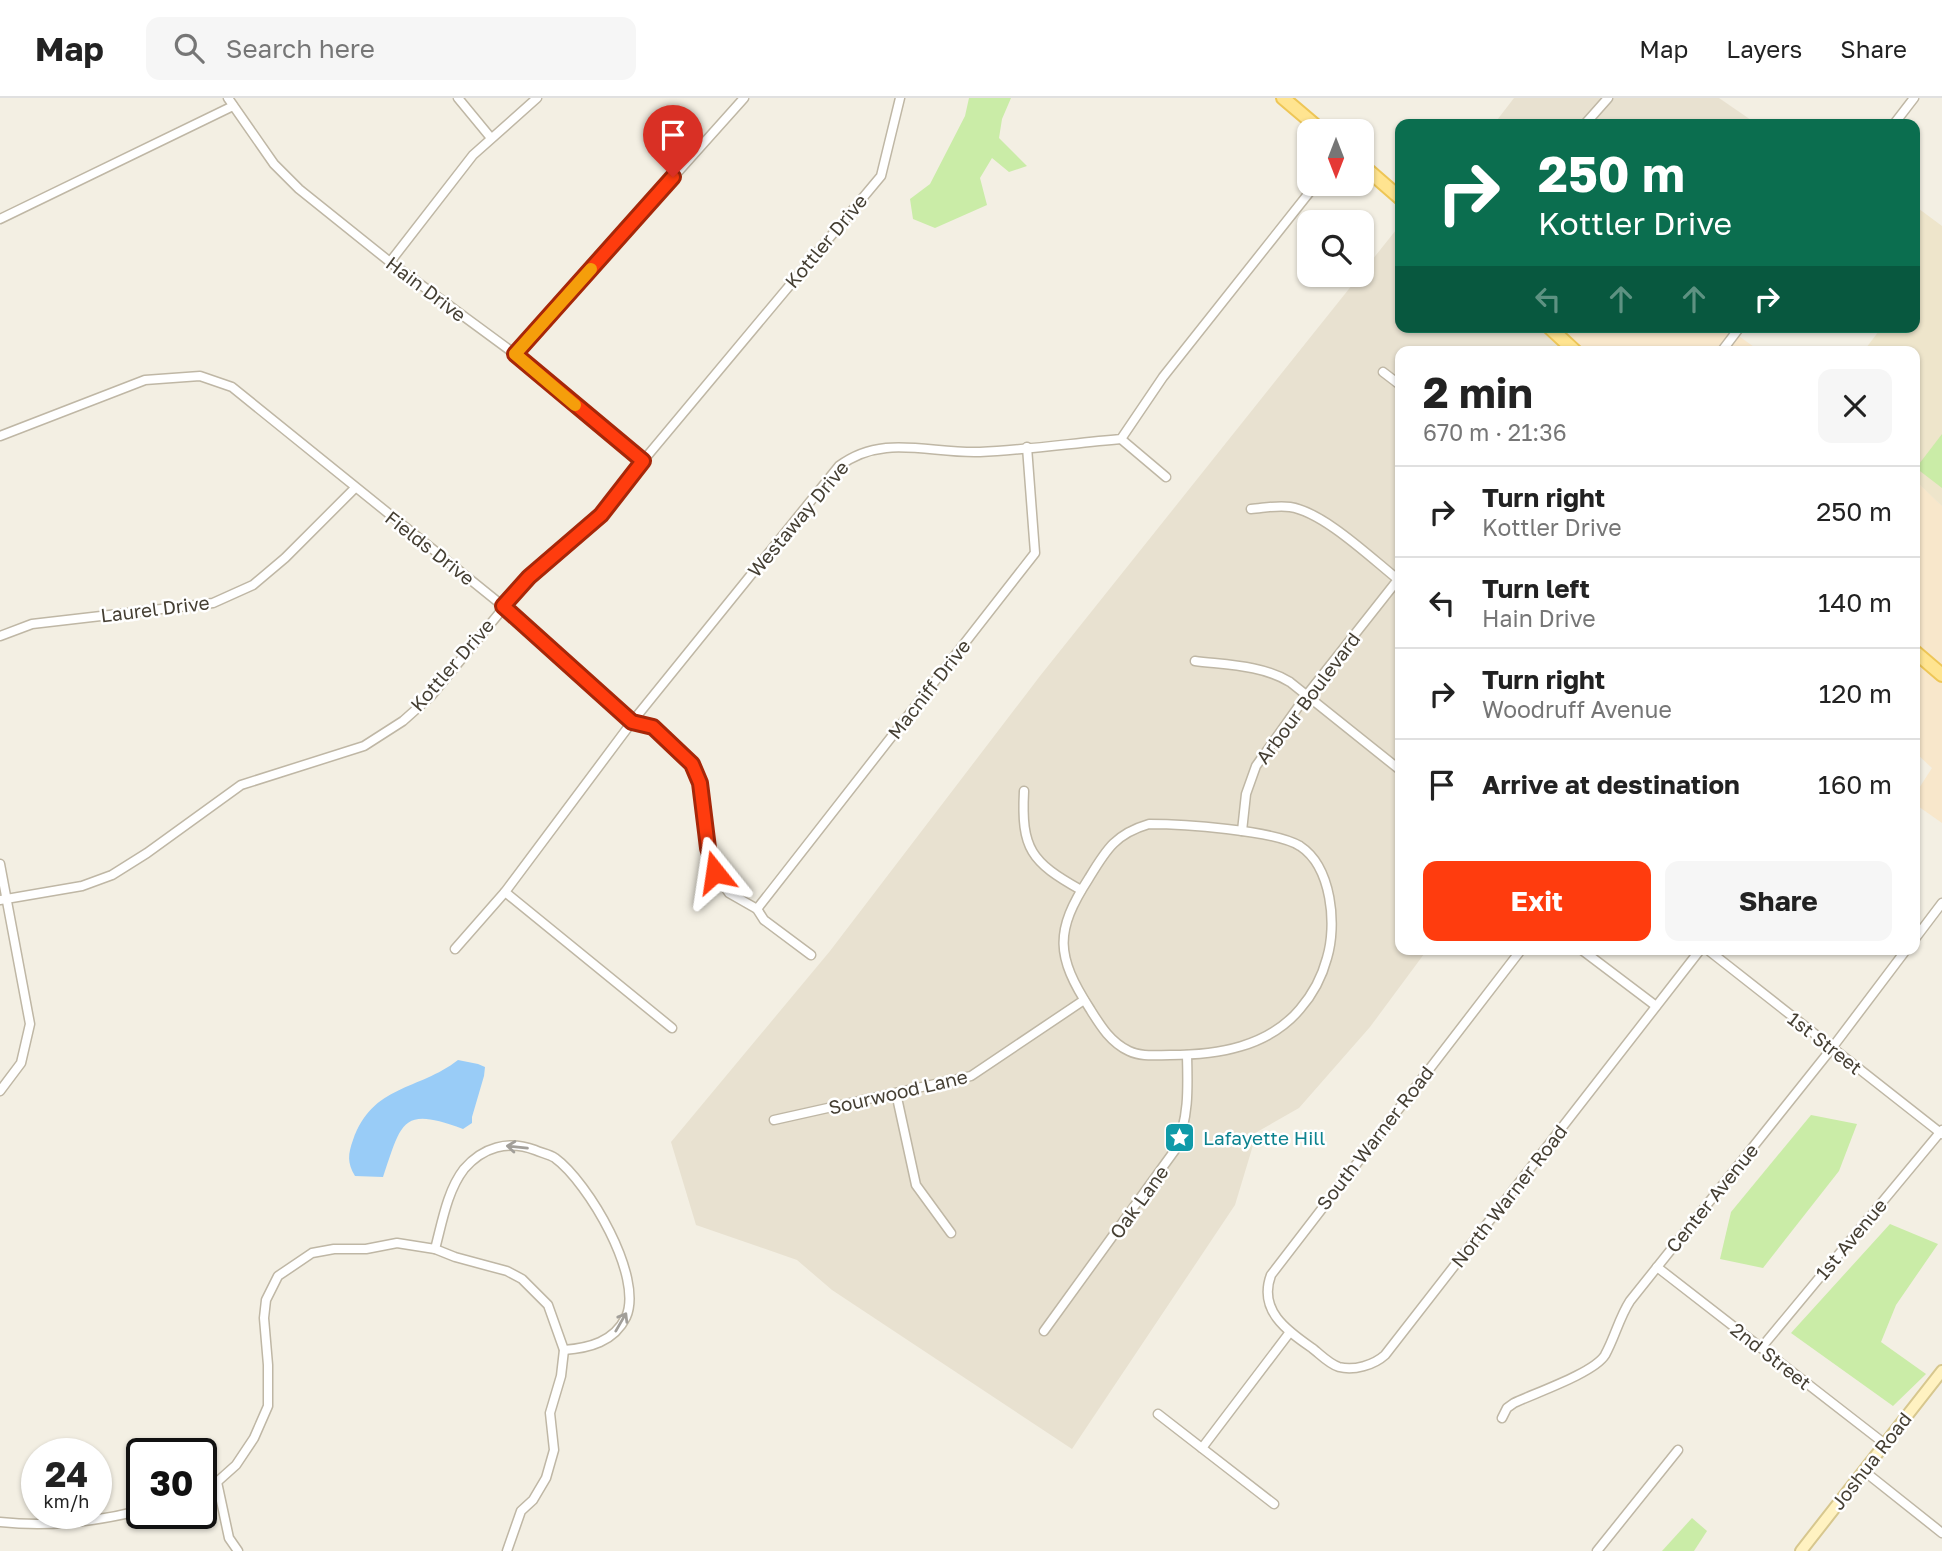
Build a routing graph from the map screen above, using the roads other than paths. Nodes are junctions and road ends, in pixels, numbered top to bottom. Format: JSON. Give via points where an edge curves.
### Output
{"nodes":[{"id":1,"x":458,"y":98,"type":"edge"},
{"id":2,"x":537,"y":98,"type":"edge"},
{"id":3,"x":744,"y":98,"type":"edge"},
{"id":4,"x":900,"y":98,"type":"edge"},
{"id":5,"x":1283,"y":98,"type":"edge"},
{"id":6,"x":1608,"y":98,"type":"edge"},
{"id":7,"x":1914,"y":98,"type":"edge"},
{"id":8,"x":231,"y":102,"type":"edge"},
{"id":9,"x":1308,"y":119,"type":"edge"},
{"id":10,"x":1589,"y":119,"type":"edge"},
{"id":11,"x":1898,"y":119,"type":"edge"},
{"id":12,"x":491,"y":138,"type":"junction"},
{"id":13,"x":1374,"y":175,"type":"edge"},
{"id":14,"x":1395,"y":194,"type":"edge"},
{"id":15,"x":1306,"y":196,"type":"edge"},
{"id":16,"x":0,"y":219,"type":"edge"},
{"id":17,"x":390,"y":262,"type":"junction"},
{"id":18,"x":1555,"y":333,"type":"edge"},
{"id":19,"x":1568,"y":346,"type":"edge"},
{"id":20,"x":515,"y":354,"type":"junction"},
{"id":21,"x":1383,"y":372,"type":"dead end"},
{"id":22,"x":1395,"y":381,"type":"edge"},
{"id":23,"x":0,"y":436,"type":"edge"},
{"id":24,"x":1121,"y":439,"type":"junction"},
{"id":25,"x":1027,"y":447,"type":"junction"},
{"id":26,"x":643,"y":461,"type":"junction"},
{"id":27,"x":1166,"y":477,"type":"dead end"},
{"id":28,"x":355,"y":488,"type":"junction"},
{"id":29,"x":1251,"y":509,"type":"dead end"},
{"id":30,"x":1395,"y":576,"type":"edge"},
{"id":31,"x":1395,"y":584,"type":"edge"},
{"id":32,"x":503,"y":606,"type":"junction"},
{"id":33,"x":0,"y":636,"type":"edge"},
{"id":34,"x":1920,"y":657,"type":"edge"},
{"id":35,"x":1195,"y":661,"type":"dead end"},
{"id":36,"x":1942,"y":675,"type":"edge"},
{"id":37,"x":1306,"y":696,"type":"junction"},
{"id":38,"x":632,"y":722,"type":"junction"},
{"id":39,"x":1395,"y":766,"type":"edge"},
{"id":40,"x":1024,"y":791,"type":"dead end"},
{"id":41,"x":1242,"y":831,"type":"junction"},
{"id":42,"x":0,"y":864,"type":"edge"},
{"id":43,"x":1081,"y":890,"type":"junction"},
{"id":44,"x":505,"y":892,"type":"junction"},
{"id":45,"x":3,"y":900,"type":"edge"},
{"id":46,"x":1942,"y":903,"type":"edge"},
{"id":47,"x":757,"y":909,"type":"junction"},
{"id":48,"x":1920,"y":932,"type":"edge"},
{"id":49,"x":455,"y":949,"type":"dead end"},
{"id":50,"x":1517,"y":955,"type":"edge"},
{"id":51,"x":1590,"y":955,"type":"edge"},
{"id":52,"x":1696,"y":955,"type":"edge"},
{"id":53,"x":1715,"y":955,"type":"edge"},
{"id":54,"x":1902,"y":955,"type":"edge"},
{"id":55,"x":811,"y":956,"type":"dead end"},
{"id":56,"x":1084,"y":1000,"type":"junction"},
{"id":57,"x":1656,"y":1006,"type":"junction"},
{"id":58,"x":672,"y":1028,"type":"dead end"},
{"id":59,"x":1832,"y":1048,"type":"junction"},
{"id":60,"x":1187,"y":1055,"type":"junction"},
{"id":61,"x":0,"y":1091,"type":"edge"},
{"id":62,"x":896,"y":1093,"type":"junction"},
{"id":63,"x":774,"y":1120,"type":"dead end"},
{"id":64,"x":1941,"y":1132,"type":"edge"},
{"id":65,"x":951,"y":1233,"type":"dead end"},
{"id":66,"x":435,"y":1249,"type":"junction"},
{"id":67,"x":1657,"y":1267,"type":"junction"},
{"id":68,"x":1044,"y":1331,"type":"dead end"},
{"id":69,"x":1290,"y":1332,"type":"junction"},
{"id":70,"x":1761,"y":1348,"type":"junction"},
{"id":71,"x":564,"y":1350,"type":"junction"},
{"id":72,"x":1942,"y":1371,"type":"edge"},
{"id":73,"x":1158,"y":1414,"type":"dead end"},
{"id":74,"x":1502,"y":1418,"type":"dead end"},
{"id":75,"x":1885,"y":1444,"type":"junction"},
{"id":76,"x":1202,"y":1448,"type":"junction"},
{"id":77,"x":1678,"y":1450,"type":"dead end"},
{"id":78,"x":1864,"y":1471,"type":"junction"},
{"id":79,"x":217,"y":1482,"type":"joint"},
{"id":80,"x":1274,"y":1504,"type":"dead end"},
{"id":81,"x":126,"y":1513,"type":"edge"},
{"id":82,"x":0,"y":1522,"type":"edge"},
{"id":83,"x":1942,"y":1533,"type":"edge"},
{"id":84,"x":238,"y":1551,"type":"edge"},
{"id":85,"x":507,"y":1551,"type":"edge"},
{"id":86,"x":1597,"y":1551,"type":"edge"},
{"id":87,"x":1801,"y":1551,"type":"edge"}],
"edges":[{"from":1,"to":12,"type":"street"},
{"from":2,"to":12,"type":"street"},
{"from":3,"to":20,"type":"street"},
{"from":4,"to":26,"type":"street","name":"Kottler Drive","via":[[881,176]]},
{"from":5,"to":9,"type":"main road"},
{"from":6,"to":10,"type":"street"},
{"from":7,"to":11,"type":"street"},
{"from":8,"to":16,"type":"street"},
{"from":8,"to":17,"type":"street","name":"Hain Drive","via":[[274,164]]},
{"from":12,"to":17,"type":"street"},
{"from":13,"to":14,"type":"main road"},
{"from":15,"to":24,"type":"street","via":[[1163,377]]},
{"from":17,"to":20,"type":"street","name":"Hain Drive"},
{"from":18,"to":19,"type":"main road"},
{"from":20,"to":26,"type":"street","name":"Hain Drive"},
{"from":21,"to":22,"type":"street"},
{"from":23,"to":28,"type":"street","name":"Fields Drive","via":[[145,380],[200,376],[232,387]]},
{"from":24,"to":25,"type":"street","name":"Westaway Drive"},
{"from":24,"to":27,"type":"street"},
{"from":25,"to":38,"type":"street","name":"Westaway Drive","via":[[980,452],[891,446],[850,457]]},
{"from":25,"to":47,"type":"street","name":"Macniff Drive","via":[[1035,554]]},
{"from":26,"to":32,"type":"street","name":"Kottler Drive","via":[[601,515],[529,577]]},
{"from":28,"to":32,"type":"street","name":"Fields Drive"},
{"from":28,"to":33,"type":"street","name":"Laurel Drive","via":[[253,584],[213,603],[32,624]]},
{"from":29,"to":30,"type":"street","via":[[1282,507],[1308,513]]},
{"from":31,"to":37,"type":"street","name":"Arbour Boulevard"},
{"from":32,"to":38,"type":"street","name":"Fields Drive"},
{"from":32,"to":45,"type":"street","name":"Kottler Drive","via":[[431,696],[364,746],[241,785],[112,875],[82,886]]},
{"from":34,"to":36,"type":"main road"},
{"from":35,"to":37,"type":"street","via":[[1268,671]]},
{"from":37,"to":39,"type":"street"},
{"from":37,"to":41,"type":"street","name":"Arbour Boulevard","via":[[1256,766],[1246,794]]},
{"from":38,"to":44,"type":"street","name":"Westaway Drive"},
{"from":38,"to":47,"type":"street","name":"Fields Drive","via":[[653,727],[692,764],[700,783],[715,872],[729,893]]},
{"from":40,"to":43,"type":"street","via":[[1022,824],[1036,857],[1046,869]]},
{"from":41,"to":43,"type":"street","via":[[1164,824],[1128,831],[1109,846]]},
{"from":41,"to":60,"type":"street","via":[[1299,846],[1316,863],[1332,919],[1328,955],[1314,990],[1281,1027],[1236,1048]]},
{"from":42,"to":45,"type":"street"},
{"from":43,"to":56,"type":"street","via":[[1066,925],[1063,951]]},
{"from":44,"to":49,"type":"street","name":"Westaway Drive"},
{"from":44,"to":58,"type":"street"},
{"from":45,"to":61,"type":"street","via":[[30,1024],[21,1063]]},
{"from":46,"to":48,"type":"street"},
{"from":47,"to":55,"type":"street","name":"Fields Drive"},
{"from":50,"to":69,"type":"street","name":"South Warner Road","via":[[1275,1267],[1268,1283],[1268,1302]]},
{"from":51,"to":57,"type":"street"},
{"from":52,"to":57,"type":"street","name":"North Warner Road"},
{"from":53,"to":59,"type":"street","name":"1st Street"},
{"from":54,"to":59,"type":"street","name":"Center Avenue"},
{"from":56,"to":60,"type":"street","via":[[1104,1032],[1127,1050],[1139,1055]]},
{"from":56,"to":62,"type":"street","name":"Sourwood Lane","via":[[979,1072]]},
{"from":57,"to":69,"type":"street","name":"North Warner Road","via":[[1385,1355],[1365,1366],[1337,1366]]},
{"from":59,"to":64,"type":"street","name":"1st Street"},
{"from":59,"to":67,"type":"street","name":"Center Avenue"},
{"from":60,"to":68,"type":"street","name":"Oak Lane","via":[[1188,1104],[1175,1150]]},
{"from":62,"to":63,"type":"street","name":"Sourwood Lane"},
{"from":62,"to":65,"type":"street","via":[[916,1185]]},
{"from":64,"to":70,"type":"street","name":"1st Avenue"},
{"from":66,"to":71,"type":"street","via":[[522,1279],[548,1305]]},
{"from":71,"to":66,"type":"street","one_way":true,"via":[[603,1342],[617,1331],[626,1316],[629,1282],[597,1210],[554,1157],[523,1146],[497,1145],[478,1156],[451,1191]]},
{"from":66,"to":79,"type":"street","via":[[397,1243],[366,1250],[312,1252],[278,1276],[266,1300],[264,1318],[268,1406],[236,1465]]},
{"from":67,"to":70,"type":"street","name":"2nd Street"},
{"from":67,"to":74,"type":"street","name":"Center Avenue","via":[[1625,1310],[1603,1358],[1587,1370],[1514,1402]]},
{"from":69,"to":76,"type":"street"},
{"from":70,"to":75,"type":"street","name":"2nd Street"},
{"from":71,"to":85,"type":"street","via":[[550,1413],[554,1450],[546,1478],[522,1511]]},
{"from":72,"to":75,"type":"main road","name":"Joshua Road"},
{"from":73,"to":76,"type":"street"},
{"from":75,"to":78,"type":"main road","name":"Joshua Road"},
{"from":76,"to":80,"type":"street"},
{"from":77,"to":86,"type":"street"},
{"from":78,"to":83,"type":"street"},
{"from":78,"to":87,"type":"main road","name":"Joshua Road"},
{"from":79,"to":84,"type":"street","via":[[229,1538]]},
{"from":81,"to":82,"type":"street","via":[[66,1522]]}]}
